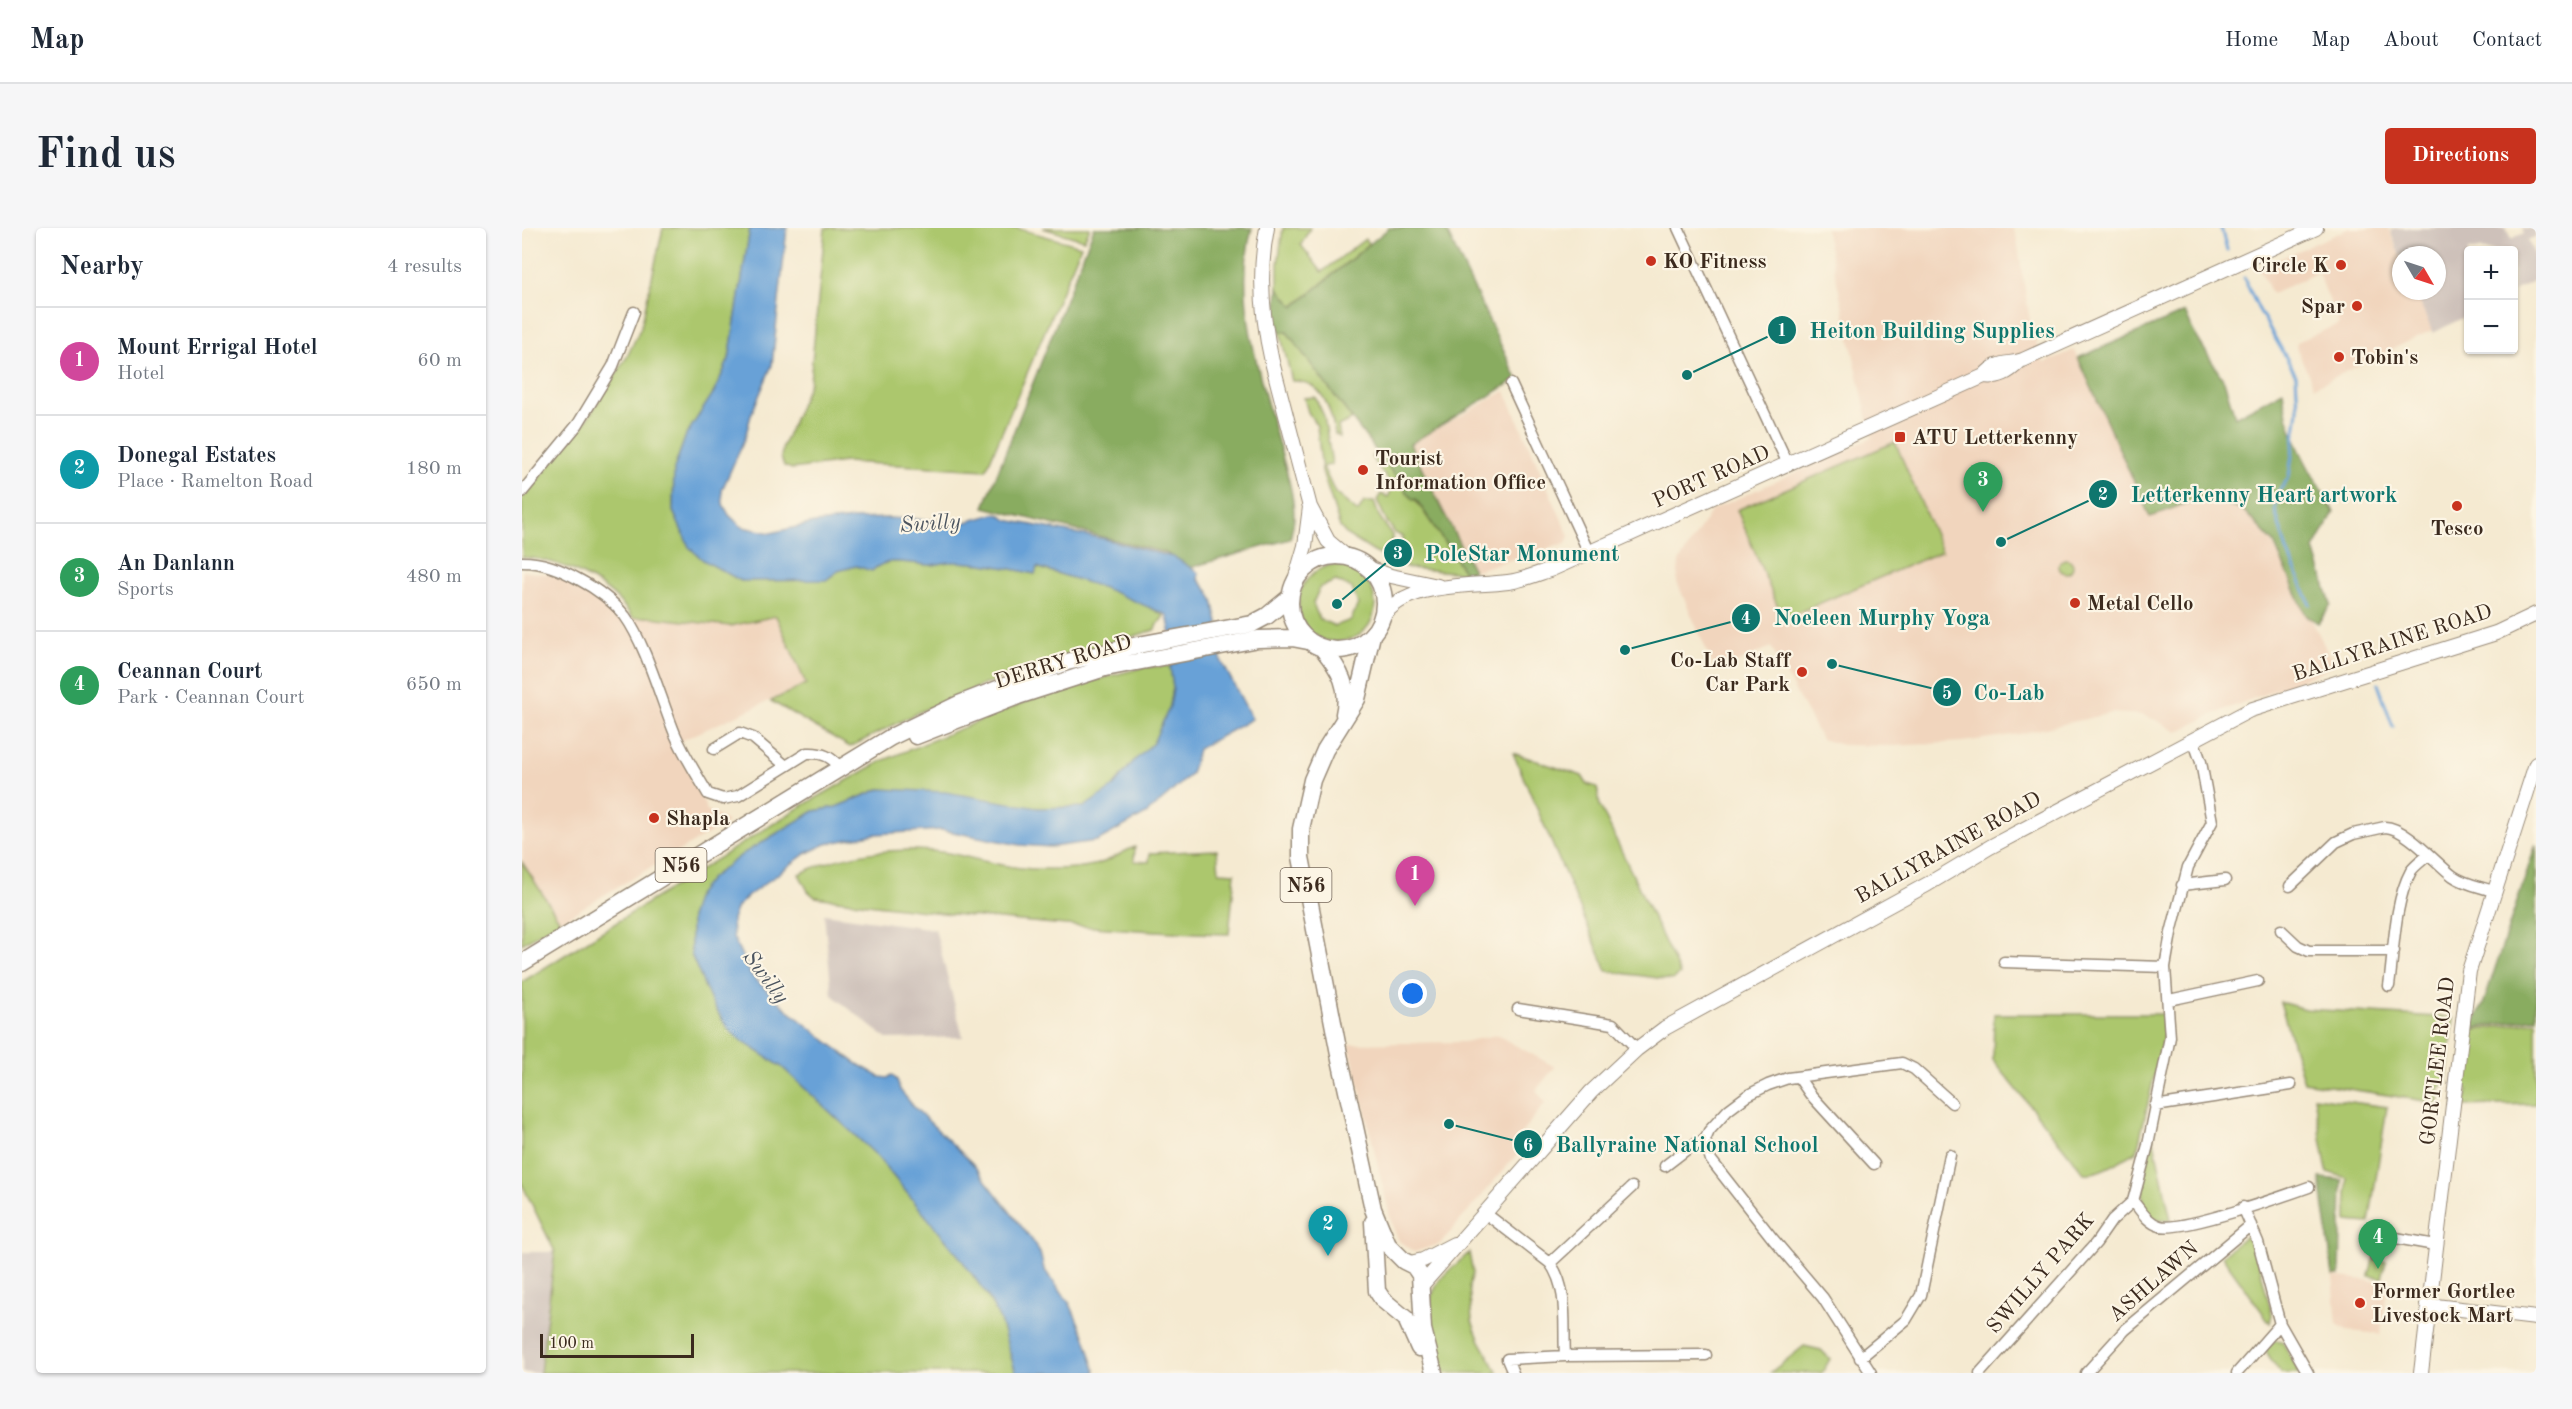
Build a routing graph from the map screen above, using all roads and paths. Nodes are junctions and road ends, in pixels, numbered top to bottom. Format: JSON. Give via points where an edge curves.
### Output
{"nodes":[{"id":1,"x":1267,"y":228,"type":"edge"},
{"id":2,"x":1678,"y":228,"type":"edge"},
{"id":3,"x":2316,"y":228,"type":"edge"},
{"id":4,"x":634,"y":312,"type":"dead end"},
{"id":5,"x":1511,"y":384,"type":"dead end"},
{"id":6,"x":1788,"y":464,"type":"junction"},
{"id":7,"x":522,"y":492,"type":"edge"},
{"id":8,"x":1310,"y":507,"type":"junction"},
{"id":9,"x":1589,"y":553,"type":"junction"},
{"id":10,"x":1347,"y":557,"type":"junction"},
{"id":11,"x":522,"y":562,"type":"edge"},
{"id":12,"x":1368,"y":568,"type":"junction"},
{"id":13,"x":1296,"y":580,"type":"junction"},
{"id":14,"x":1446,"y":587,"type":"junction"},
{"id":15,"x":1290,"y":597,"type":"junction"},
{"id":16,"x":2536,"y":614,"type":"edge"},
{"id":17,"x":1382,"y":618,"type":"junction"},
{"id":18,"x":1372,"y":635,"type":"junction"},
{"id":19,"x":1228,"y":636,"type":"junction"},
{"id":20,"x":1308,"y":641,"type":"junction"},
{"id":21,"x":1323,"y":649,"type":"junction"},
{"id":22,"x":1344,"y":718,"type":"junction"},
{"id":23,"x":2193,"y":739,"type":"junction"},
{"id":24,"x":714,"y":749,"type":"dead end"},
{"id":25,"x":2536,"y":764,"type":"edge"},
{"id":26,"x":786,"y":766,"type":"junction"},
{"id":27,"x":841,"y":768,"type":"junction"},
{"id":28,"x":2428,"y":855,"type":"junction"},
{"id":29,"x":2225,"y":880,"type":"dead end"},
{"id":30,"x":2182,"y":885,"type":"junction"},
{"id":31,"x":2290,"y":886,"type":"dead end"},
{"id":32,"x":2493,"y":891,"type":"junction"},
{"id":33,"x":2281,"y":930,"type":"dead end"},
{"id":34,"x":2394,"y":951,"type":"junction"},
{"id":35,"x":2004,"y":962,"type":"dead end"},
{"id":36,"x":522,"y":963,"type":"edge"},
{"id":37,"x":2165,"y":967,"type":"junction"},
{"id":38,"x":2258,"y":981,"type":"dead end"},
{"id":39,"x":2389,"y":986,"type":"dead end"},
{"id":40,"x":2169,"y":1000,"type":"junction"},
{"id":41,"x":1518,"y":1009,"type":"dead end"},
{"id":42,"x":1637,"y":1049,"type":"junction"},
{"id":43,"x":1800,"y":1078,"type":"junction"},
{"id":44,"x":2291,"y":1085,"type":"dead end"},
{"id":45,"x":1952,"y":1103,"type":"dead end"},
{"id":46,"x":2156,"y":1106,"type":"junction"},
{"id":47,"x":1705,"y":1140,"type":"junction"},
{"id":48,"x":1950,"y":1155,"type":"dead end"},
{"id":49,"x":1874,"y":1164,"type":"dead end"},
{"id":50,"x":1665,"y":1166,"type":"dead end"},
{"id":51,"x":1632,"y":1186,"type":"dead end"},
{"id":52,"x":2309,"y":1187,"type":"dead end"},
{"id":53,"x":2133,"y":1201,"type":"junction"},
{"id":54,"x":2243,"y":1207,"type":"junction"},
{"id":55,"x":1373,"y":1209,"type":"junction"},
{"id":56,"x":1485,"y":1214,"type":"junction"},
{"id":57,"x":2251,"y":1225,"type":"junction"},
{"id":58,"x":1459,"y":1241,"type":"junction"},
{"id":59,"x":2429,"y":1244,"type":"junction"},
{"id":60,"x":2375,"y":1257,"type":"dead end"},
{"id":61,"x":1407,"y":1262,"type":"junction"},
{"id":62,"x":1550,"y":1263,"type":"junction"},
{"id":63,"x":1376,"y":1279,"type":"junction"},
{"id":64,"x":1420,"y":1288,"type":"junction"},
{"id":65,"x":1392,"y":1305,"type":"junction"},
{"id":66,"x":2427,"y":1305,"type":"junction"},
{"id":67,"x":2536,"y":1318,"type":"edge"},
{"id":68,"x":2280,"y":1324,"type":"junction"},
{"id":69,"x":1706,"y":1355,"type":"dead end"},
{"id":70,"x":1565,"y":1356,"type":"junction"},
{"id":71,"x":1860,"y":1358,"type":"junction"},
{"id":72,"x":1433,"y":1373,"type":"edge"},
{"id":73,"x":1513,"y":1373,"type":"edge"},
{"id":74,"x":1871,"y":1373,"type":"edge"},
{"id":75,"x":1980,"y":1373,"type":"edge"},
{"id":76,"x":2086,"y":1373,"type":"edge"},
{"id":77,"x":2237,"y":1373,"type":"edge"},
{"id":78,"x":2308,"y":1373,"type":"edge"},
{"id":79,"x":2421,"y":1373,"type":"edge"}],
"edges":[{"from":1,"to":8,"type":"main road","via":[[1262,275],[1267,339]]},
{"from":2,"to":6,"type":"street"},
{"from":3,"to":6,"type":"main road","name":"PORT ROAD","via":[[2019,362],[1994,378],[1984,376]]},
{"from":4,"to":7,"type":"street","via":[[613,366],[578,424]]},
{"from":5,"to":9,"type":"street"},
{"from":6,"to":9,"type":"main road","name":"PORT ROAD"},
{"from":8,"to":10,"type":"main road","via":[[1328,541]]},
{"from":8,"to":13,"type":"main road"},
{"from":9,"to":14,"type":"main road","name":"PORT ROAD","via":[[1520,580]]},
{"from":10,"to":12,"type":"main road"},
{"from":10,"to":13,"type":"main road","via":[[1320,559],[1306,567]]},
{"from":11,"to":26,"type":"street","via":[[559,569],[614,604],[626,617],[676,736],[708,794],[723,799],[738,796]]},
{"from":12,"to":14,"type":"main road"},
{"from":12,"to":17,"type":"main road","via":[[1384,594]]},
{"from":13,"to":15,"type":"main road"},
{"from":14,"to":17,"type":"main road","via":[[1406,599]]},
{"from":15,"to":19,"type":"main road","name":"DERRY ROAD","number":"N56","via":[[1262,620]]},
{"from":15,"to":20,"type":"main road","number":"N56","via":[[1293,621]]},
{"from":16,"to":23,"type":"main road","name":"BALLYRAINE ROAD","via":[[2496,633],[2250,710]]},
{"from":17,"to":18,"type":"main road","number":"N56"},
{"from":18,"to":21,"type":"main road","number":"N56","via":[[1348,650]]},
{"from":18,"to":22,"type":"main road","number":"N56","via":[[1359,693]]},
{"from":19,"to":20,"type":"main road","name":"DERRY ROAD","number":"N56"},
{"from":19,"to":27,"type":"main road","name":"DERRY ROAD","number":"N56","via":[[1153,650],[1018,696]]},
{"from":20,"to":21,"type":"main road","number":"N56"},
{"from":21,"to":22,"type":"main road","number":"N56","via":[[1344,681]]},
{"from":22,"to":55,"type":"main road","number":"N56","via":[[1310,786],[1301,829],[1301,857]]},
{"from":23,"to":30,"type":"street","via":[[2211,822]]},
{"from":23,"to":42,"type":"main road","name":"BALLYRAINE ROAD","via":[[1699,1008]]},
{"from":24,"to":26,"type":"street","via":[[740,734],[753,738]]},
{"from":25,"to":32,"type":"main road","name":"GORTLEE ROAD"},
{"from":26,"to":27,"type":"street","via":[[807,753],[818,753],[831,757]]},
{"from":27,"to":36,"type":"main road","name":"DERRY ROAD","number":"N56"},
{"from":28,"to":31,"type":"street","via":[[2391,827],[2364,831],[2336,842]]},
{"from":28,"to":32,"type":"street","via":[[2458,879]]},
{"from":28,"to":34,"type":"street","via":[[2412,870],[2404,892]]},
{"from":29,"to":30,"type":"street"},
{"from":30,"to":37,"type":"street"},
{"from":32,"to":59,"type":"main road","name":"GORTLEE ROAD","via":[[2469,971]]},
{"from":33,"to":34,"type":"street","via":[[2309,951]]},
{"from":34,"to":39,"type":"street"},
{"from":35,"to":37,"type":"street"},
{"from":37,"to":40,"type":"street"},
{"from":38,"to":40,"type":"street"},
{"from":40,"to":46,"type":"street","via":[[2170,1037]]},
{"from":41,"to":42,"type":"street","via":[[1613,1024]]},
{"from":42,"to":56,"type":"main road","name":"BALLYRAINE ROAD","via":[[1591,1092]]},
{"from":43,"to":45,"type":"street","via":[[1902,1063]]},
{"from":43,"to":47,"type":"street","via":[[1788,1078],[1748,1095],[1722,1117]]},
{"from":43,"to":49,"type":"street"},
{"from":44,"to":46,"type":"street"},
{"from":46,"to":53,"type":"street"},
{"from":47,"to":50,"type":"street"},
{"from":47,"to":71,"type":"street","via":[[1712,1160],[1823,1298]]},
{"from":48,"to":71,"type":"street","via":[[1921,1295],[1906,1320]]},
{"from":51,"to":62,"type":"street"},
{"from":52,"to":54,"type":"street","name":"ASHLAWN"},
{"from":53,"to":54,"type":"street","name":"ASHLAWN","via":[[2147,1219],[2163,1227],[2214,1218]]},
{"from":53,"to":75,"type":"street","name":"SWILLY PARK","via":[[2112,1220]]},
{"from":54,"to":57,"type":"street"},
{"from":55,"to":61,"type":"main road","number":"N56","via":[[1388,1245]]},
{"from":55,"to":63,"type":"main road","number":"N56"},
{"from":56,"to":58,"type":"main road","name":"BALLYRAINE ROAD"},
{"from":56,"to":62,"type":"street"},
{"from":57,"to":68,"type":"street"},
{"from":57,"to":76,"type":"street","name":"ASHLAWN","via":[[2126,1330]]},
{"from":58,"to":61,"type":"main road","via":[[1423,1260]]},
{"from":58,"to":64,"type":"main road"},
{"from":59,"to":60,"type":"street","via":[[2379,1235]]},
{"from":59,"to":66,"type":"main road","name":"GORTLEE ROAD"},
{"from":61,"to":63,"type":"main road","via":[[1387,1263]]},
{"from":61,"to":64,"type":"main road","number":"N56","via":[[1419,1273]]},
{"from":62,"to":70,"type":"street","via":[[1561,1283]]},
{"from":63,"to":65,"type":"main road","number":"N56","via":[[1379,1295]]},
{"from":64,"to":65,"type":"main road","via":[[1410,1302]]},
{"from":64,"to":72,"type":"main road","number":"N56","via":[[1425,1343]]},
{"from":65,"to":72,"type":"main road","number":"N56","via":[[1406,1319],[1422,1359]]},
{"from":66,"to":67,"type":"main road"},
{"from":66,"to":79,"type":"main road","name":"GORTLEE ROAD"},
{"from":68,"to":77,"type":"street"},
{"from":68,"to":78,"type":"street"},
{"from":69,"to":70,"type":"street"},
{"from":70,"to":73,"type":"street","via":[[1506,1359]]},
{"from":71,"to":74,"type":"street"}]}
